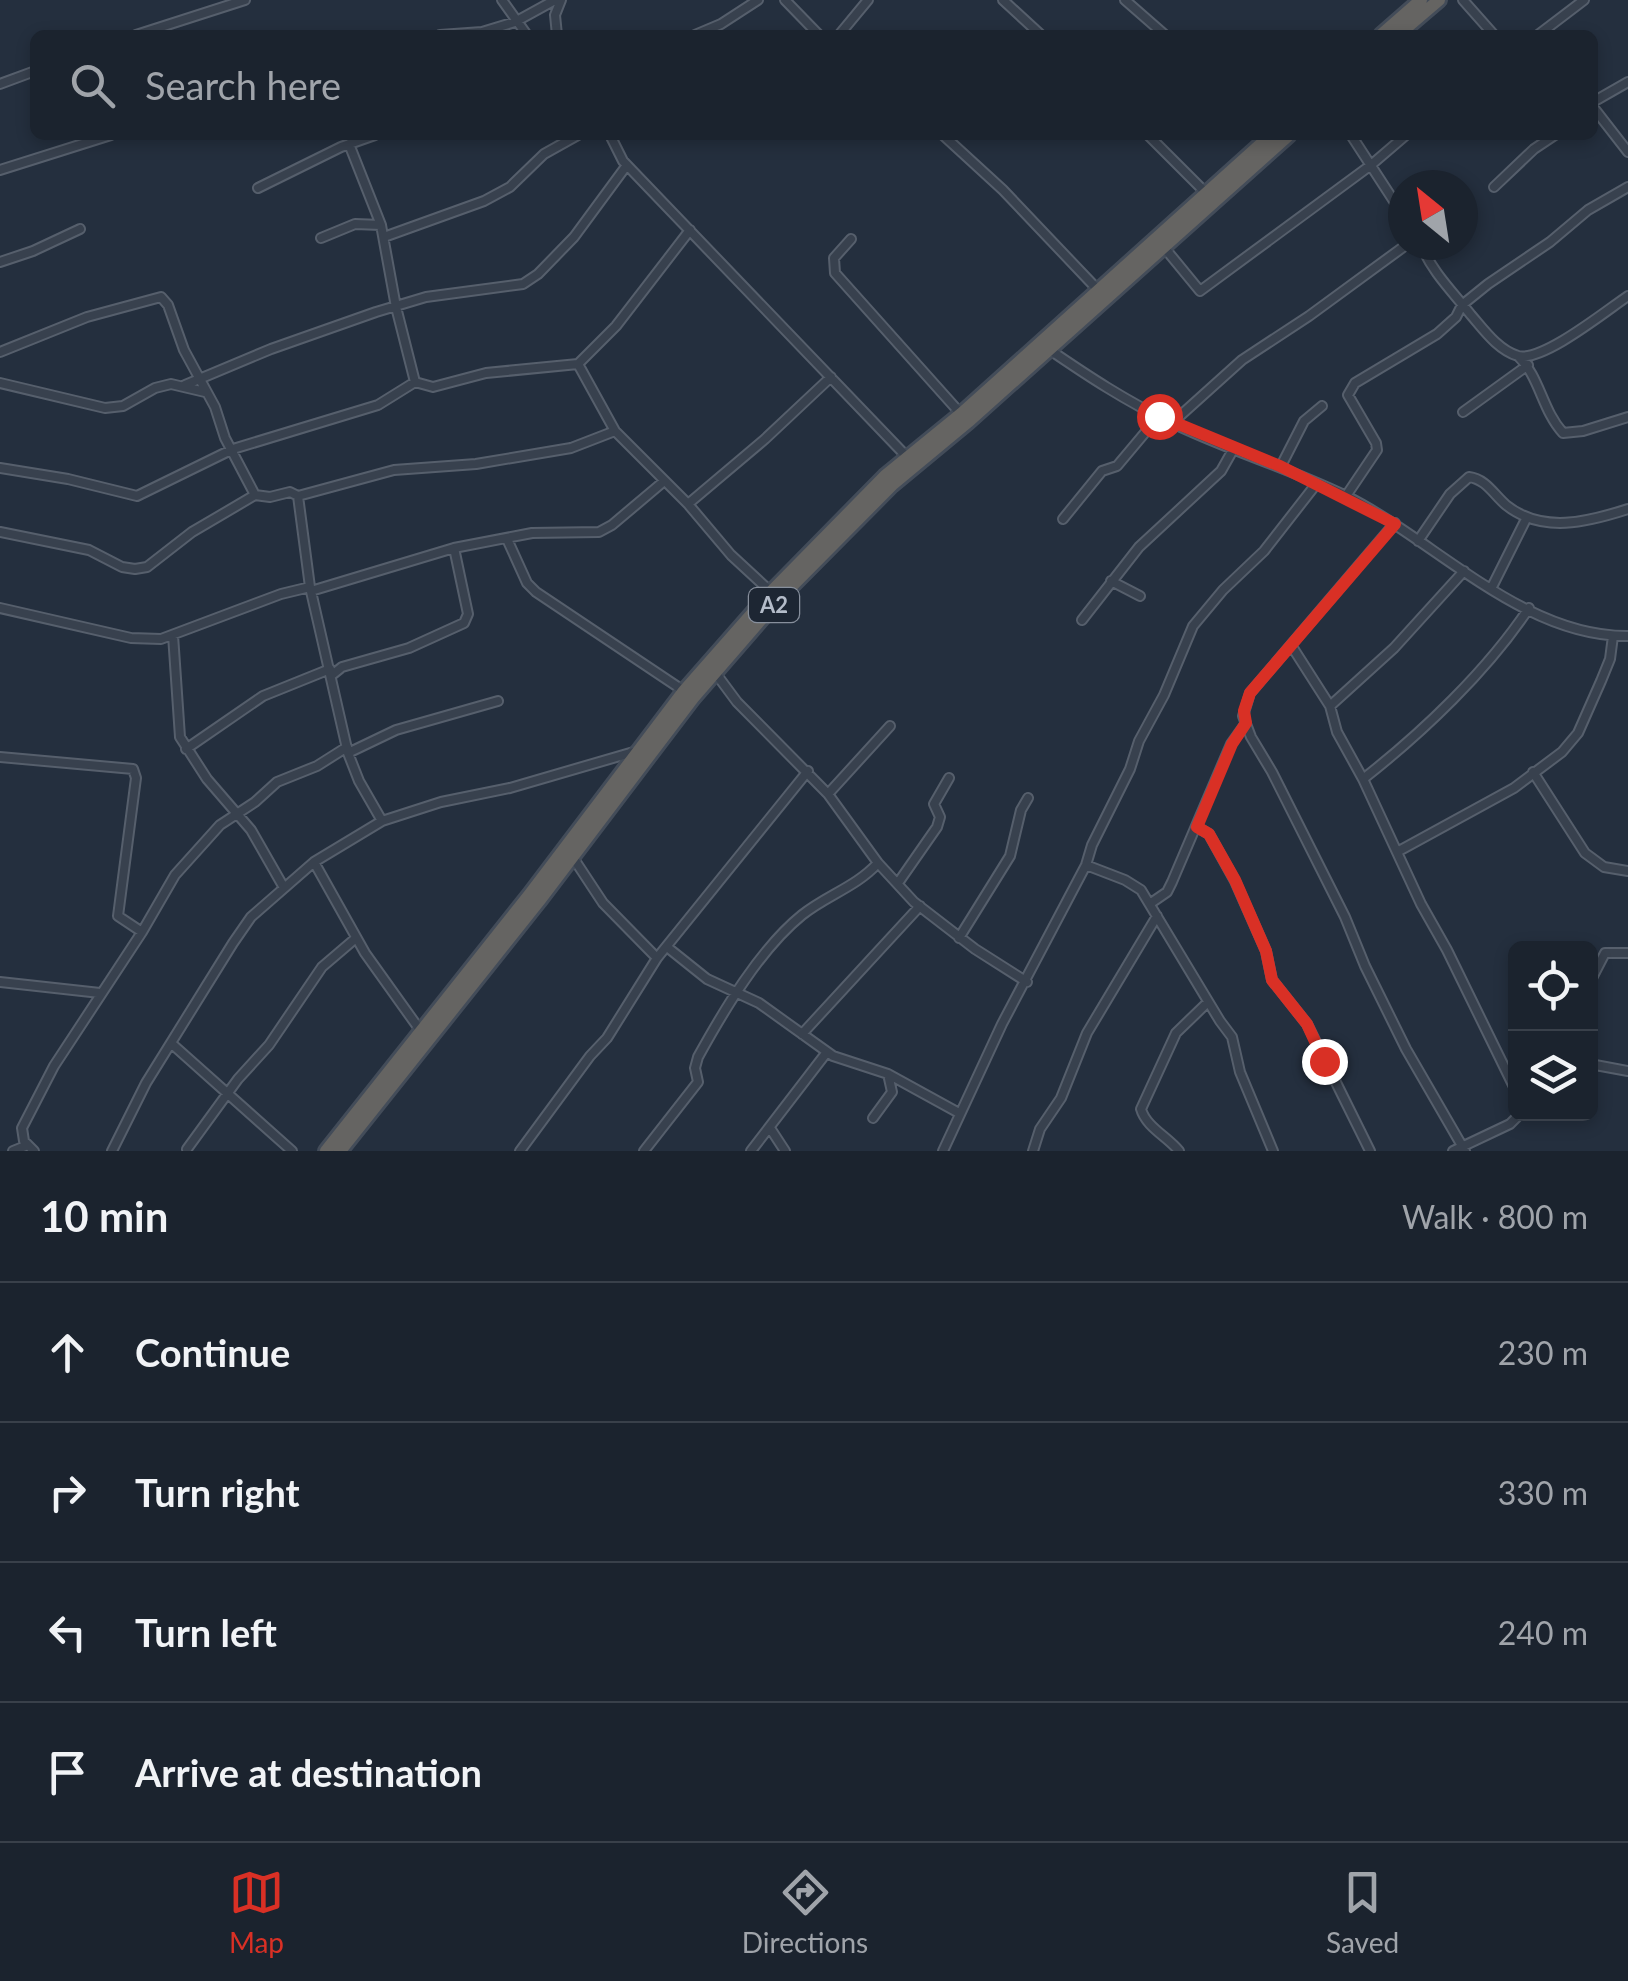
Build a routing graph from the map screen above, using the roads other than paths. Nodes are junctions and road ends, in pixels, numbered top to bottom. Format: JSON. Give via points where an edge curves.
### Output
{"nodes":[{"id":1,"x":246,"y":0,"type":"edge"},
{"id":2,"x":502,"y":0,"type":"edge"},
{"id":3,"x":558,"y":0,"type":"edge"},
{"id":4,"x":758,"y":0,"type":"edge"},
{"id":5,"x":785,"y":0,"type":"edge"},
{"id":6,"x":868,"y":0,"type":"edge"},
{"id":7,"x":1003,"y":0,"type":"edge"},
{"id":8,"x":1125,"y":0,"type":"edge"},
{"id":9,"x":1421,"y":0,"type":"edge"},
{"id":10,"x":1438,"y":0,"type":"edge"},
{"id":11,"x":1463,"y":0,"type":"edge"},
{"id":12,"x":1584,"y":0,"type":"edge"},
{"id":13,"x":515,"y":22,"type":"junction"},
{"id":14,"x":152,"y":30,"type":"edge"},
{"id":15,"x":489,"y":30,"type":"edge"},
{"id":16,"x":522,"y":30,"type":"edge"},
{"id":17,"x":556,"y":30,"type":"edge"},
{"id":18,"x":708,"y":30,"type":"edge"},
{"id":19,"x":815,"y":30,"type":"edge"},
{"id":20,"x":844,"y":30,"type":"edge"},
{"id":21,"x":1035,"y":30,"type":"edge"},
{"id":22,"x":1159,"y":30,"type":"edge"},
{"id":23,"x":1387,"y":30,"type":"edge"},
{"id":24,"x":1404,"y":30,"type":"edge"},
{"id":25,"x":1490,"y":30,"type":"edge"},
{"id":26,"x":1547,"y":30,"type":"edge"},
{"id":27,"x":30,"y":73,"type":"edge"},
{"id":28,"x":1628,"y":82,"type":"edge"},
{"id":29,"x":0,"y":84,"type":"edge"},
{"id":30,"x":1598,"y":101,"type":"edge"},
{"id":31,"x":1598,"y":111,"type":"edge"},
{"id":32,"x":95,"y":140,"type":"edge"},
{"id":33,"x":361,"y":140,"type":"edge"},
{"id":34,"x":569,"y":140,"type":"edge"},
{"id":35,"x":613,"y":140,"type":"edge"},
{"id":36,"x":949,"y":140,"type":"edge"},
{"id":37,"x":1153,"y":140,"type":"edge"},
{"id":38,"x":1265,"y":140,"type":"edge"},
{"id":39,"x":1283,"y":140,"type":"edge"},
{"id":40,"x":1354,"y":140,"type":"edge"},
{"id":41,"x":1400,"y":140,"type":"edge"},
{"id":42,"x":1548,"y":140,"type":"edge"},
{"id":43,"x":349,"y":144,"type":"junction"},
{"id":44,"x":1628,"y":152,"type":"edge"},
{"id":45,"x":627,"y":165,"type":"junction"},
{"id":46,"x":1371,"y":165,"type":"junction"},
{"id":47,"x":0,"y":170,"type":"edge"},
{"id":48,"x":1628,"y":186,"type":"edge"},
{"id":49,"x":1494,"y":187,"type":"dead end"},
{"id":50,"x":258,"y":188,"type":"dead end"},
{"id":51,"x":1388,"y":192,"type":"edge"},
{"id":52,"x":1206,"y":193,"type":"junction"},
{"id":53,"x":381,"y":225,"type":"junction"},
{"id":54,"x":80,"y":228,"type":"dead end"},
{"id":55,"x":690,"y":230,"type":"junction"},
{"id":56,"x":384,"y":237,"type":"junction"},
{"id":57,"x":321,"y":238,"type":"dead end"},
{"id":58,"x":851,"y":238,"type":"dead end"},
{"id":59,"x":1163,"y":246,"type":"junction"},
{"id":60,"x":1388,"y":258,"type":"edge"},
{"id":61,"x":1428,"y":260,"type":"edge"},
{"id":62,"x":0,"y":262,"type":"edge"},
{"id":63,"x":1098,"y":290,"type":"junction"},
{"id":64,"x":1628,"y":296,"type":"edge"},
{"id":65,"x":1462,"y":305,"type":"junction"},
{"id":66,"x":396,"y":307,"type":"junction"},
{"id":67,"x":1049,"y":349,"type":"junction"},
{"id":68,"x":0,"y":352,"type":"edge"},
{"id":69,"x":1518,"y":356,"type":"junction"},
{"id":70,"x":578,"y":364,"type":"junction"},
{"id":71,"x":1528,"y":365,"type":"junction"},
{"id":72,"x":831,"y":377,"type":"junction"},
{"id":73,"x":200,"y":378,"type":"junction"},
{"id":74,"x":415,"y":382,"type":"junction"},
{"id":75,"x":0,"y":383,"type":"edge"},
{"id":76,"x":185,"y":385,"type":"junction"},
{"id":77,"x":205,"y":392,"type":"junction"},
{"id":78,"x":1322,"y":406,"type":"dead end"},
{"id":79,"x":1464,"y":412,"type":"dead end"},
{"id":80,"x":961,"y":414,"type":"junction"},
{"id":81,"x":1159,"y":416,"type":"junction"},
{"id":82,"x":1628,"y":417,"type":"edge"},
{"id":83,"x":1172,"y":423,"type":"junction"},
{"id":84,"x":614,"y":431,"type":"junction"},
{"id":85,"x":1234,"y":448,"type":"junction"},
{"id":86,"x":232,"y":449,"type":"junction"},
{"id":87,"x":908,"y":458,"type":"junction"},
{"id":88,"x":1280,"y":466,"type":"junction"},
{"id":89,"x":0,"y":468,"type":"edge"},
{"id":90,"x":662,"y":482,"type":"junction"},
{"id":91,"x":1317,"y":483,"type":"junction"},
{"id":92,"x":255,"y":495,"type":"junction"},
{"id":93,"x":298,"y":496,"type":"junction"},
{"id":94,"x":1346,"y":496,"type":"junction"},
{"id":95,"x":688,"y":504,"type":"junction"},
{"id":96,"x":1628,"y":509,"type":"edge"},
{"id":97,"x":1526,"y":518,"type":"junction"},
{"id":98,"x":1063,"y":519,"type":"dead end"},
{"id":99,"x":1395,"y":524,"type":"junction"},
{"id":100,"x":0,"y":532,"type":"edge"},
{"id":101,"x":507,"y":539,"type":"junction"},
{"id":102,"x":1418,"y":541,"type":"junction"},
{"id":103,"x":454,"y":548,"type":"junction"},
{"id":104,"x":1464,"y":571,"type":"junction"},
{"id":105,"x":1111,"y":581,"type":"junction"},
{"id":106,"x":311,"y":589,"type":"junction"},
{"id":107,"x":1492,"y":589,"type":"junction"},
{"id":108,"x":770,"y":592,"type":"junction"},
{"id":109,"x":1140,"y":596,"type":"dead end"},
{"id":110,"x":0,"y":608,"type":"edge"},
{"id":111,"x":1530,"y":608,"type":"junction"},
{"id":112,"x":1082,"y":620,"type":"dead end"},
{"id":113,"x":173,"y":635,"type":"junction"},
{"id":114,"x":1612,"y":636,"type":"junction"},
{"id":115,"x":1628,"y":636,"type":"edge"},
{"id":116,"x":1291,"y":645,"type":"junction"},
{"id":117,"x":714,"y":671,"type":"junction"},
{"id":118,"x":331,"y":672,"type":"junction"},
{"id":119,"x":684,"y":691,"type":"junction"},
{"id":120,"x":498,"y":701,"type":"dead end"},
{"id":121,"x":1330,"y":706,"type":"junction"},
{"id":122,"x":1246,"y":723,"type":"junction"},
{"id":123,"x":890,"y":726,"type":"dead end"},
{"id":124,"x":186,"y":749,"type":"junction"},
{"id":125,"x":348,"y":750,"type":"junction"},
{"id":126,"x":641,"y":750,"type":"junction"},
{"id":127,"x":0,"y":757,"type":"edge"},
{"id":128,"x":808,"y":771,"type":"junction"},
{"id":129,"x":1533,"y":772,"type":"junction"},
{"id":130,"x":948,"y":778,"type":"dead end"},
{"id":131,"x":1363,"y":779,"type":"junction"},
{"id":132,"x":828,"y":794,"type":"junction"},
{"id":133,"x":1028,"y":798,"type":"dead end"},
{"id":134,"x":238,"y":812,"type":"junction"},
{"id":135,"x":382,"y":821,"type":"junction"},
{"id":136,"x":1197,"y":827,"type":"junction"},
{"id":137,"x":1398,"y":852,"type":"junction"},
{"id":138,"x":572,"y":856,"type":"junction"},
{"id":139,"x":314,"y":862,"type":"junction"},
{"id":140,"x":878,"y":863,"type":"junction"},
{"id":141,"x":1086,"y":865,"type":"junction"},
{"id":142,"x":1628,"y":871,"type":"edge"},
{"id":143,"x":898,"y":883,"type":"junction"},
{"id":144,"x":283,"y":886,"type":"junction"},
{"id":145,"x":1150,"y":902,"type":"junction"},
{"id":146,"x":920,"y":906,"type":"junction"},
{"id":147,"x":1157,"y":916,"type":"junction"},
{"id":148,"x":142,"y":932,"type":"junction"},
{"id":149,"x":356,"y":938,"type":"junction"},
{"id":150,"x":959,"y":938,"type":"junction"},
{"id":151,"x":667,"y":947,"type":"junction"},
{"id":152,"x":1628,"y":952,"type":"edge"},
{"id":153,"x":657,"y":958,"type":"junction"},
{"id":154,"x":1598,"y":965,"type":"edge"},
{"id":155,"x":0,"y":982,"type":"edge"},
{"id":156,"x":1027,"y":982,"type":"junction"},
{"id":157,"x":100,"y":993,"type":"junction"},
{"id":158,"x":738,"y":993,"type":"junction"},
{"id":159,"x":1208,"y":1002,"type":"junction"},
{"id":160,"x":420,"y":1030,"type":"junction"},
{"id":161,"x":802,"y":1034,"type":"junction"},
{"id":162,"x":172,"y":1044,"type":"junction"},
{"id":163,"x":827,"y":1052,"type":"junction"},
{"id":164,"x":1598,"y":1065,"type":"edge"},
{"id":165,"x":1508,"y":1068,"type":"edge"},
{"id":166,"x":1628,"y":1071,"type":"edge"},
{"id":167,"x":888,"y":1074,"type":"junction"},
{"id":168,"x":230,"y":1094,"type":"junction"},
{"id":169,"x":960,"y":1114,"type":"junction"},
{"id":170,"x":873,"y":1118,"type":"dead end"},
{"id":171,"x":1513,"y":1121,"type":"edge"},
{"id":172,"x":770,"y":1128,"type":"junction"},
{"id":173,"x":31,"y":1148,"type":"edge"},
{"id":174,"x":187,"y":1149,"type":"edge"},
{"id":175,"x":1460,"y":1150,"type":"edge"},
{"id":176,"x":13,"y":1151,"type":"edge"},
{"id":177,"x":112,"y":1151,"type":"edge"},
{"id":178,"x":292,"y":1151,"type":"edge"},
{"id":179,"x":326,"y":1151,"type":"edge"},
{"id":180,"x":340,"y":1151,"type":"edge"},
{"id":181,"x":520,"y":1151,"type":"edge"},
{"id":182,"x":644,"y":1151,"type":"edge"},
{"id":183,"x":750,"y":1151,"type":"edge"},
{"id":184,"x":785,"y":1151,"type":"edge"},
{"id":185,"x":943,"y":1151,"type":"edge"},
{"id":186,"x":1032,"y":1151,"type":"edge"},
{"id":187,"x":1179,"y":1151,"type":"edge"},
{"id":188,"x":1273,"y":1151,"type":"edge"},
{"id":189,"x":1370,"y":1151,"type":"edge"}],
"edges":[{"from":1,"to":14,"type":"street"},
{"from":2,"to":13,"type":"street"},
{"from":3,"to":13,"type":"street"},
{"from":3,"to":17,"type":"street"},
{"from":4,"to":18,"type":"street"},
{"from":5,"to":19,"type":"street"},
{"from":6,"to":20,"type":"street"},
{"from":7,"to":21,"type":"street"},
{"from":8,"to":22,"type":"street"},
{"from":9,"to":23,"type":"highway"},
{"from":10,"to":24,"type":"highway"},
{"from":11,"to":25,"type":"street"},
{"from":12,"to":26,"type":"street"},
{"from":13,"to":15,"type":"street"},
{"from":13,"to":16,"type":"street"},
{"from":27,"to":29,"type":"street"},
{"from":28,"to":30,"type":"street"},
{"from":31,"to":44,"type":"street"},
{"from":32,"to":47,"type":"street"},
{"from":33,"to":43,"type":"street"},
{"from":34,"to":56,"type":"street","via":[[484,201]]},
{"from":35,"to":45,"type":"street"},
{"from":36,"to":63,"type":"street"},
{"from":37,"to":52,"type":"street"},
{"from":38,"to":52,"type":"highway","number":"A2"},
{"from":39,"to":59,"type":"highway","number":"A2"},
{"from":40,"to":46,"type":"street"},
{"from":41,"to":46,"type":"street"},
{"from":42,"to":49,"type":"street"},
{"from":43,"to":50,"type":"street"},
{"from":43,"to":53,"type":"street"},
{"from":45,"to":55,"type":"street"},
{"from":45,"to":66,"type":"street","via":[[574,237],[530,280]]},
{"from":46,"to":51,"type":"street"},
{"from":46,"to":59,"type":"street","via":[[1200,290]]},
{"from":48,"to":65,"type":"street"},
{"from":52,"to":63,"type":"highway","number":"A2"},
{"from":53,"to":56,"type":"street"},
{"from":53,"to":57,"type":"street","via":[[355,224]]},
{"from":54,"to":62,"type":"street"},
{"from":55,"to":70,"type":"street"},
{"from":55,"to":72,"type":"street"},
{"from":56,"to":66,"type":"street"},
{"from":58,"to":80,"type":"street","via":[[834,258],[834,273]]},
{"from":59,"to":67,"type":"highway","number":"A2"},
{"from":60,"to":83,"type":"street","via":[[1242,360]]},
{"from":61,"to":65,"type":"street"},
{"from":63,"to":80,"type":"highway","number":"A2"},
{"from":64,"to":69,"type":"street","via":[[1548,348]]},
{"from":65,"to":69,"type":"street","via":[[1494,342]]},
{"from":65,"to":94,"type":"street","via":[[1437,334],[1348,390],[1377,450]]},
{"from":66,"to":73,"type":"street"},
{"from":66,"to":74,"type":"street"},
{"from":67,"to":81,"type":"street"},
{"from":67,"to":117,"type":"highway","number":"A2","via":[[892,485]]},
{"from":68,"to":73,"type":"street","via":[[161,297]]},
{"from":69,"to":71,"type":"street"},
{"from":70,"to":74,"type":"street","via":[[486,372],[433,387]]},
{"from":70,"to":84,"type":"street"},
{"from":71,"to":79,"type":"street"},
{"from":71,"to":82,"type":"street","via":[[1562,433]]},
{"from":72,"to":87,"type":"street"},
{"from":72,"to":95,"type":"street"},
{"from":73,"to":76,"type":"street"},
{"from":73,"to":77,"type":"street"},
{"from":74,"to":86,"type":"street","via":[[378,405]]},
{"from":75,"to":76,"type":"street","via":[[105,408],[155,388]]},
{"from":76,"to":77,"type":"street"},
{"from":77,"to":86,"type":"street"},
{"from":78,"to":88,"type":"street","via":[[1304,421]]},
{"from":80,"to":87,"type":"highway","number":"A2"},
{"from":81,"to":83,"type":"street"},
{"from":81,"to":98,"type":"street"},
{"from":83,"to":85,"type":"street"},
{"from":84,"to":90,"type":"street"},
{"from":84,"to":93,"type":"street","via":[[571,448],[394,470]]},
{"from":85,"to":88,"type":"street"},
{"from":85,"to":105,"type":"street","via":[[1221,472]]},
{"from":86,"to":89,"type":"street","via":[[137,496]]},
{"from":86,"to":92,"type":"street"},
{"from":87,"to":108,"type":"highway","number":"A2"},
{"from":88,"to":91,"type":"street"},
{"from":90,"to":95,"type":"street"},
{"from":90,"to":101,"type":"street","via":[[602,531]]},
{"from":91,"to":94,"type":"street"},
{"from":91,"to":141,"type":"street","via":[[1194,626]]},
{"from":92,"to":93,"type":"street"},
{"from":92,"to":100,"type":"street","via":[[147,567],[122,567],[90,550]]},
{"from":93,"to":106,"type":"street"},
{"from":94,"to":99,"type":"street"},
{"from":95,"to":108,"type":"street"},
{"from":96,"to":97,"type":"street","via":[[1558,523]]},
{"from":97,"to":102,"type":"street","via":[[1480,479],[1464,478]]},
{"from":97,"to":107,"type":"street"},
{"from":99,"to":102,"type":"street"},
{"from":99,"to":116,"type":"street"},
{"from":101,"to":103,"type":"street"},
{"from":101,"to":119,"type":"street","via":[[536,592]]},
{"from":102,"to":104,"type":"street"},
{"from":103,"to":106,"type":"street"},
{"from":103,"to":118,"type":"street","via":[[468,614],[464,623]]},
{"from":104,"to":107,"type":"street"},
{"from":104,"to":121,"type":"street"},
{"from":105,"to":109,"type":"street"},
{"from":105,"to":112,"type":"street"},
{"from":106,"to":113,"type":"street"},
{"from":106,"to":118,"type":"street"},
{"from":107,"to":111,"type":"street"},
{"from":108,"to":119,"type":"highway","number":"A2"},
{"from":110,"to":113,"type":"street","via":[[140,639]]},
{"from":111,"to":114,"type":"street"},
{"from":111,"to":131,"type":"street","via":[[1486,664]]},
{"from":113,"to":124,"type":"street"},
{"from":114,"to":115,"type":"street"},
{"from":114,"to":129,"type":"street","via":[[1610,659],[1578,733]]},
{"from":116,"to":121,"type":"street"},
{"from":116,"to":122,"type":"street","via":[[1250,693]]},
{"from":117,"to":128,"type":"street"},
{"from":117,"to":138,"type":"highway","number":"A2"},
{"from":118,"to":124,"type":"street","via":[[263,696]]},
{"from":118,"to":125,"type":"street"},
{"from":119,"to":126,"type":"highway","number":"A2"},
{"from":120,"to":125,"type":"street"},
{"from":121,"to":131,"type":"street"},
{"from":122,"to":136,"type":"street"},
{"from":122,"to":175,"type":"street"},
{"from":123,"to":132,"type":"street"},
{"from":124,"to":134,"type":"street"},
{"from":125,"to":134,"type":"street","via":[[284,778]]},
{"from":125,"to":135,"type":"street"},
{"from":126,"to":135,"type":"street"},
{"from":126,"to":160,"type":"highway","number":"A2"},
{"from":127,"to":148,"type":"street","via":[[133,769],[118,916]]},
{"from":128,"to":132,"type":"street"},
{"from":128,"to":151,"type":"street"},
{"from":129,"to":137,"type":"street"},
{"from":129,"to":142,"type":"street","via":[[1585,853],[1604,867]]},
{"from":130,"to":143,"type":"street","via":[[934,804],[937,827]]},
{"from":131,"to":137,"type":"street"},
{"from":132,"to":140,"type":"street"},
{"from":133,"to":150,"type":"street","via":[[1010,856]]},
{"from":134,"to":144,"type":"street"},
{"from":134,"to":148,"type":"street","via":[[175,875]]},
{"from":135,"to":139,"type":"street"},
{"from":136,"to":145,"type":"street","via":[[1167,892]]},
{"from":136,"to":189,"type":"street","via":[[1209,834],[1235,880],[1272,980],[1307,1024]]},
{"from":137,"to":165,"type":"street"},
{"from":138,"to":153,"type":"street","via":[[603,903]]},
{"from":138,"to":180,"type":"highway","number":"A2"},
{"from":139,"to":144,"type":"street"},
{"from":139,"to":149,"type":"street"},
{"from":140,"to":143,"type":"street"},
{"from":140,"to":158,"type":"street","via":[[789,926]]},
{"from":141,"to":145,"type":"street","via":[[1133,884]]},
{"from":141,"to":156,"type":"street"},
{"from":143,"to":146,"type":"street"},
{"from":144,"to":162,"type":"street","via":[[233,942]]},
{"from":145,"to":147,"type":"street"},
{"from":146,"to":150,"type":"street"},
{"from":146,"to":161,"type":"street"},
{"from":147,"to":159,"type":"street"},
{"from":147,"to":186,"type":"street","via":[[1088,1033]]},
{"from":148,"to":157,"type":"street"},
{"from":149,"to":160,"type":"street"},
{"from":149,"to":168,"type":"street","via":[[322,967]]},
{"from":150,"to":156,"type":"street"},
{"from":151,"to":153,"type":"street"},
{"from":151,"to":158,"type":"street","via":[[707,979]]},
{"from":152,"to":154,"type":"street","via":[[1604,953]]},
{"from":153,"to":181,"type":"street","via":[[607,1038]]},
{"from":155,"to":157,"type":"street"},
{"from":156,"to":169,"type":"street"},
{"from":157,"to":173,"type":"street","via":[[22,1128]]},
{"from":158,"to":161,"type":"street"},
{"from":158,"to":182,"type":"street","via":[[698,1057],[698,1082]]},
{"from":159,"to":187,"type":"street","via":[[1176,1033],[1142,1109]]},
{"from":159,"to":188,"type":"street","via":[[1232,1036]]},
{"from":160,"to":179,"type":"highway","number":"A2"},
{"from":161,"to":163,"type":"street"},
{"from":162,"to":168,"type":"street"},
{"from":162,"to":177,"type":"street"},
{"from":163,"to":167,"type":"street"},
{"from":163,"to":172,"type":"street"},
{"from":164,"to":166,"type":"street"},
{"from":167,"to":169,"type":"street"},
{"from":167,"to":170,"type":"street","via":[[892,1092]]},
{"from":168,"to":174,"type":"street"},
{"from":168,"to":178,"type":"street"},
{"from":169,"to":185,"type":"street"},
{"from":171,"to":175,"type":"street"},
{"from":172,"to":183,"type":"street"},
{"from":172,"to":184,"type":"street"},
{"from":173,"to":176,"type":"street"}]}
